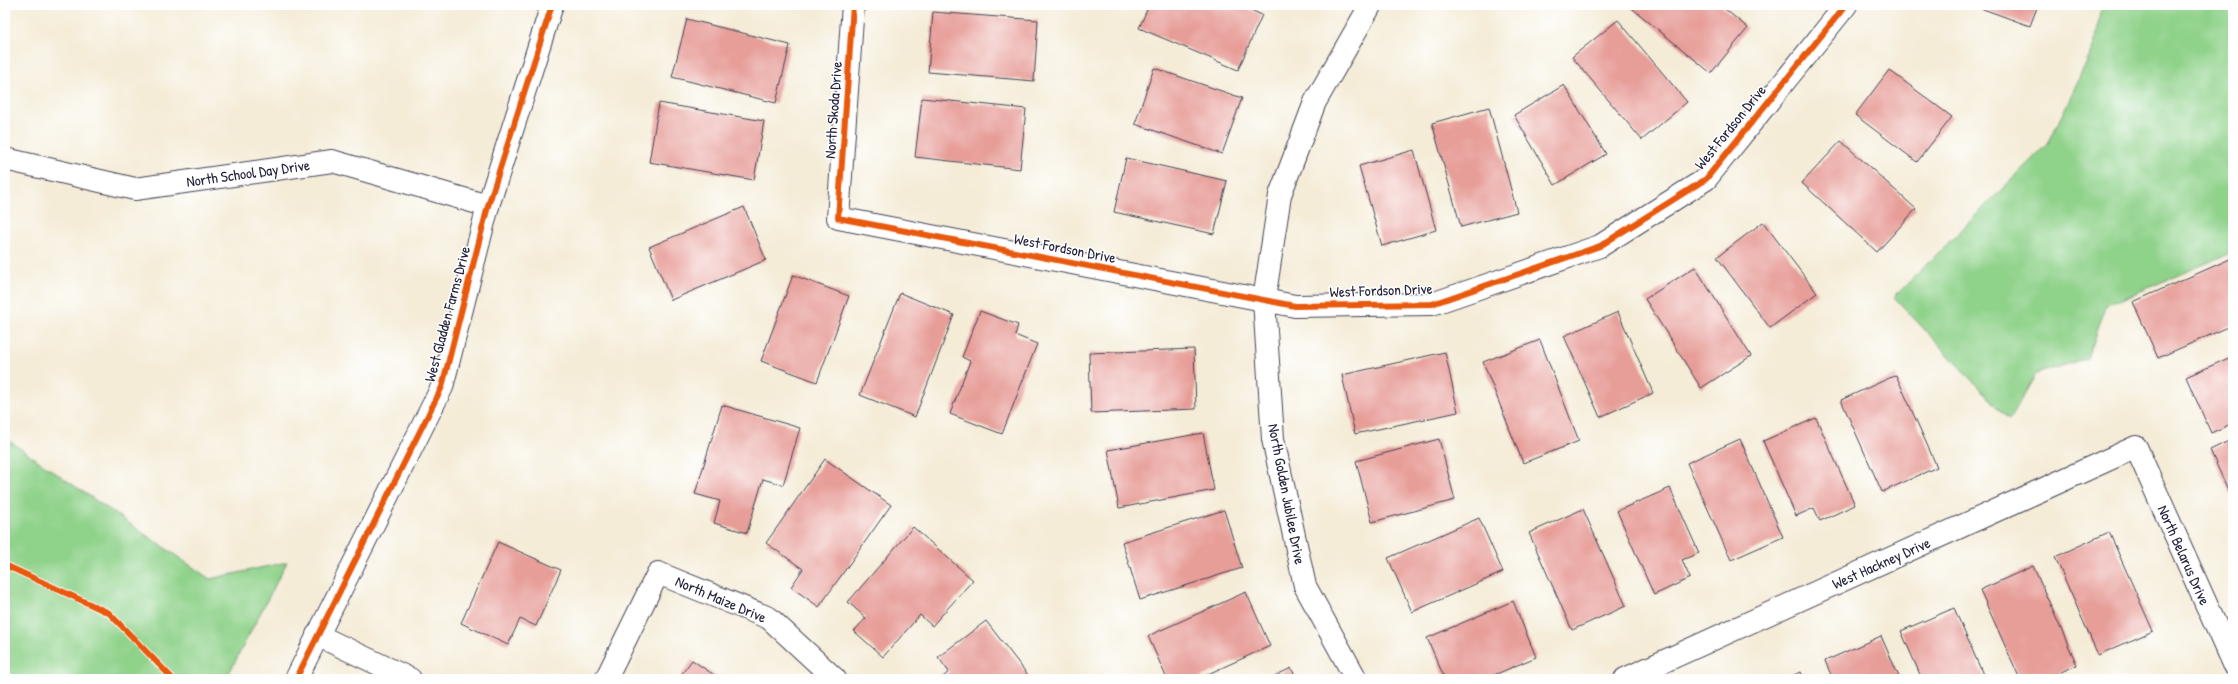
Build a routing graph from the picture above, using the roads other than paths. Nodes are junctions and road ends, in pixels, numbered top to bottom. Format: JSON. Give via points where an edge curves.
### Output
{"nodes":[{"id":1,"x":552,"y":5,"type":"edge"},
{"id":2,"x":853,"y":5,"type":"edge"},
{"id":3,"x":1846,"y":5,"type":"edge"},
{"id":4,"x":1370,"y":6,"type":"edge"},
{"id":5,"x":5,"y":159,"type":"edge"},
{"id":6,"x":488,"y":206,"type":"junction"},
{"id":7,"x":838,"y":218,"type":"joint"},
{"id":8,"x":1264,"y":300,"type":"junction"},
{"id":9,"x":2136,"y":447,"type":"joint"},
{"id":10,"x":318,"y":635,"type":"junction"},
{"id":11,"x":2233,"y":664,"type":"edge"},
{"id":12,"x":296,"y":679,"type":"edge"},
{"id":13,"x":410,"y":679,"type":"edge"},
{"id":14,"x":606,"y":679,"type":"edge"},
{"id":15,"x":835,"y":679,"type":"edge"},
{"id":16,"x":1356,"y":679,"type":"edge"},
{"id":17,"x":1625,"y":679,"type":"edge"}],
"edges":[{"from":1,"to":6,"type":"street","name":"West Gladden Farms Drive"},
{"from":2,"to":7,"type":"street","name":"North Skoda Drive"},
{"from":3,"to":8,"type":"street","name":"West Fordson Drive","via":[[1706,179],[1600,246],[1432,304],[1295,306]]},
{"from":4,"to":8,"type":"street","name":"North Golden Jubilee Drive","via":[[1314,102],[1280,195]]},
{"from":5,"to":6,"type":"street","name":"North School Day Drive","via":[[135,189],[332,161]]},
{"from":6,"to":10,"type":"street","name":"West Gladden Farms Drive","via":[[442,387]]},
{"from":7,"to":8,"type":"street","name":"West Fordson Drive"},
{"from":8,"to":16,"type":"street","name":"North Golden Jubilee Drive","via":[[1273,439],[1305,586]]},
{"from":9,"to":11,"type":"street","name":"North Belarus Drive"},
{"from":9,"to":17,"type":"street","name":"West Hackney Drive"},
{"from":10,"to":12,"type":"street","name":"West Gladden Farms Drive"},
{"from":10,"to":13,"type":"street"},
{"from":14,"to":15,"type":"street","name":"North Maize Drive","via":[[658,573],[769,618]]}]}
